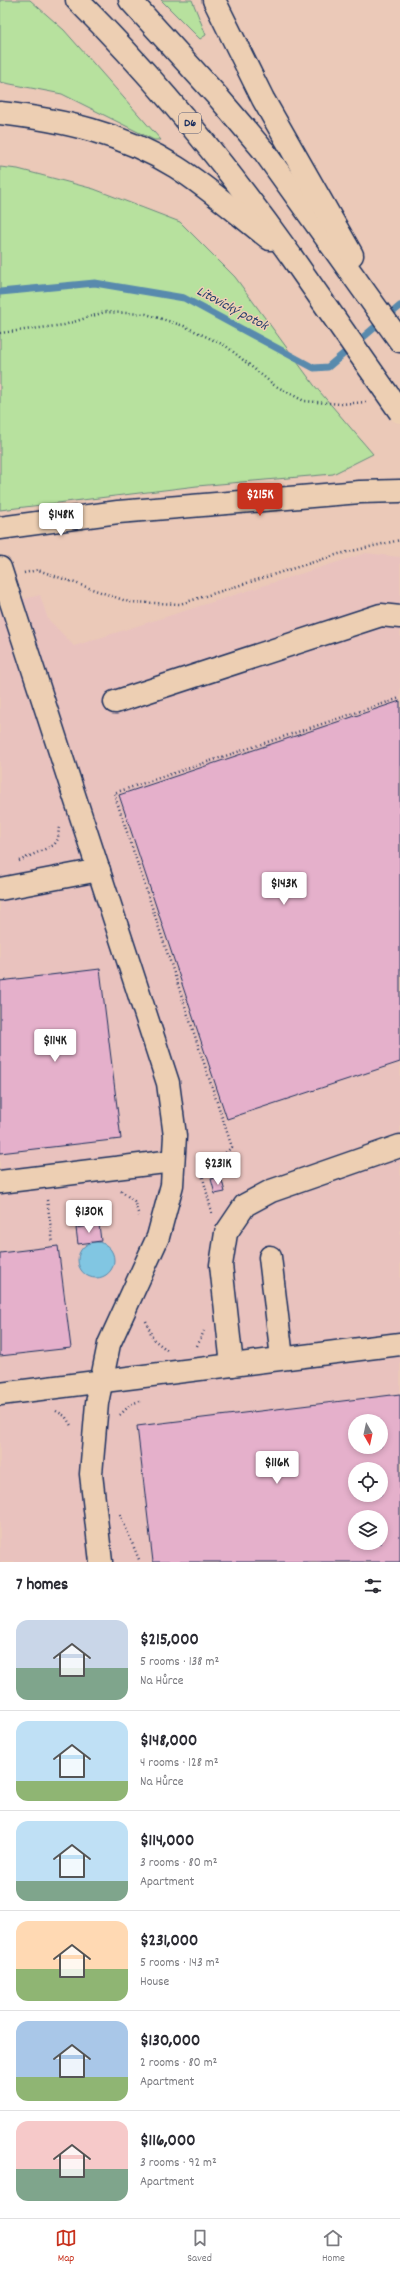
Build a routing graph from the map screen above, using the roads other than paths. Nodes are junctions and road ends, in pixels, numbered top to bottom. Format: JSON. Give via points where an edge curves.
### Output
{"nodes":[{"id":1,"x":77,"y":0,"type":"edge"},
{"id":2,"x":130,"y":0,"type":"edge"},
{"id":3,"x":214,"y":0,"type":"edge"},
{"id":4,"x":0,"y":113,"type":"edge"},
{"id":5,"x":330,"y":230,"type":"junction"},
{"id":6,"x":291,"y":256,"type":"junction"},
{"id":7,"x":396,"y":335,"type":"edge"},
{"id":8,"x":400,"y":412,"type":"edge"},
{"id":9,"x":400,"y":491,"type":"edge"},
{"id":10,"x":0,"y":528,"type":"edge"},
{"id":11,"x":10,"y":571,"type":"edge"},
{"id":12,"x":400,"y":617,"type":"edge"},
{"id":13,"x":115,"y":702,"type":"dead end"},
{"id":14,"x":99,"y":870,"type":"junction"},
{"id":15,"x":0,"y":889,"type":"edge"},
{"id":16,"x":400,"y":1146,"type":"edge"},
{"id":17,"x":173,"y":1161,"type":"junction"},
{"id":18,"x":0,"y":1182,"type":"edge"},
{"id":19,"x":270,"y":1257,"type":"dead end"},
{"id":20,"x":400,"y":1344,"type":"edge"},
{"id":21,"x":282,"y":1358,"type":"junction"},
{"id":22,"x":232,"y":1364,"type":"junction"},
{"id":23,"x":101,"y":1382,"type":"junction"},
{"id":24,"x":0,"y":1394,"type":"edge"},
{"id":25,"x":101,"y":1562,"type":"edge"}],
"edges":[{"from":1,"to":6,"type":"main road","number":"D6","via":[[113,36],[189,122]]},
{"from":2,"to":5,"type":"main road","via":[[208,85]]},
{"from":3,"to":5,"type":"main road"},
{"from":4,"to":6,"type":"main road","via":[[86,127],[135,145],[190,176]]},
{"from":5,"to":7,"type":"main road"},
{"from":6,"to":8,"type":"main road","number":"D6","bridge":true},
{"from":9,"to":10,"type":"main road","via":[[118,512]]},
{"from":11,"to":14,"type":"main road"},
{"from":12,"to":13,"type":"main road","via":[[381,615]]},
{"from":14,"to":15,"type":"main road"},
{"from":14,"to":17,"type":"main road","via":[[168,1083],[175,1136]]},
{"from":16,"to":22,"type":"main road","via":[[271,1190],[245,1205],[226,1233],[221,1266]]},
{"from":17,"to":18,"type":"main road"},
{"from":17,"to":23,"type":"main road","via":[[172,1185],[158,1237],[110,1344]]},
{"from":19,"to":21,"type":"main road"},
{"from":20,"to":21,"type":"main road"},
{"from":21,"to":22,"type":"main road"},
{"from":22,"to":23,"type":"main road"},
{"from":23,"to":24,"type":"main road"},
{"from":23,"to":25,"type":"main road","via":[[91,1474]]}]}
